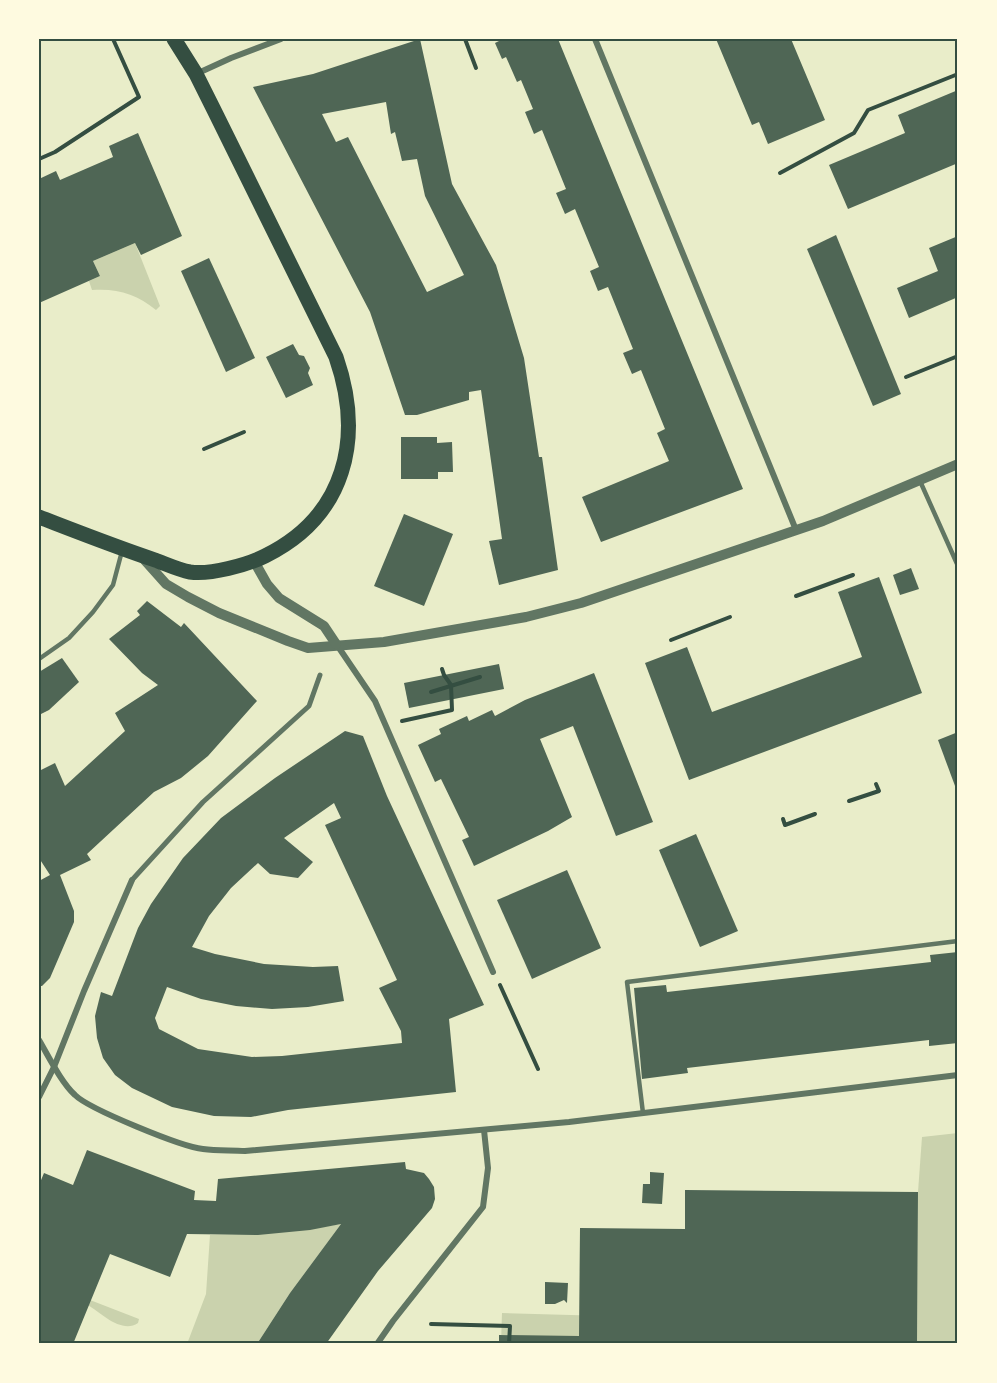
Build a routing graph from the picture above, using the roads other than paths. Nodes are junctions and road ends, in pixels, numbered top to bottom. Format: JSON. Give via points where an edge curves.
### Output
{"nodes":[{"id":1,"x":174,"y":39,"type":"edge"},
{"id":2,"x":281,"y":39,"type":"edge"},
{"id":3,"x":595,"y":39,"type":"edge"},
{"id":4,"x":196,"y":74,"type":"junction"},
{"id":5,"x":958,"y":464,"type":"edge"},
{"id":6,"x":920,"y":481,"type":"junction"},
{"id":7,"x":39,"y":517,"type":"edge"},
{"id":8,"x":796,"y":531,"type":"junction"},
{"id":9,"x":122,"y":549,"type":"junction"},
{"id":10,"x":141,"y":555,"type":"junction"},
{"id":11,"x":254,"y":561,"type":"junction"},
{"id":12,"x":958,"y":566,"type":"edge"},
{"id":13,"x":336,"y":644,"type":"junction"},
{"id":14,"x":39,"y":659,"type":"edge"},
{"id":15,"x":320,"y":675,"type":"dead end"},
{"id":16,"x":132,"y":880,"type":"joint"},
{"id":17,"x":958,"y":941,"type":"edge"},
{"id":18,"x":493,"y":972,"type":"road end"},
{"id":19,"x":39,"y":1040,"type":"edge"},
{"id":20,"x":54,"y":1067,"type":"junction"},
{"id":21,"x":958,"y":1075,"type":"edge"},
{"id":22,"x":39,"y":1097,"type":"edge"},
{"id":23,"x":643,"y":1113,"type":"junction"},
{"id":24,"x":484,"y":1130,"type":"junction"},
{"id":25,"x":377,"y":1344,"type":"edge"}],
"edges":[{"from":1,"to":4,"type":"main road"},
{"from":2,"to":4,"type":"street"},
{"from":3,"to":8,"type":"street"},
{"from":4,"to":11,"type":"main road","via":[[326,336],[345,383],[349,420],[345,464],[327,503],[292,541]]},
{"from":5,"to":6,"type":"street"},
{"from":6,"to":8,"type":"street"},
{"from":6,"to":12,"type":"lane"},
{"from":7,"to":9,"type":"main road"},
{"from":8,"to":13,"type":"street","via":[[596,598],[526,617],[384,642]]},
{"from":9,"to":10,"type":"main road"},
{"from":9,"to":14,"type":"lane","via":[[113,585],[93,612],[69,638]]},
{"from":10,"to":11,"type":"main road","via":[[190,572],[236,568]]},
{"from":10,"to":13,"type":"street","via":[[166,584],[219,613],[308,648]]},
{"from":11,"to":13,"type":"street","via":[[279,598],[324,626]]},
{"from":13,"to":18,"type":"street","via":[[375,701]]},
{"from":15,"to":16,"type":"street","via":[[309,706],[203,802]]},
{"from":16,"to":20,"type":"street"},
{"from":17,"to":23,"type":"lane","via":[[627,982]]},
{"from":19,"to":20,"type":"street"},
{"from":20,"to":22,"type":"street"},
{"from":20,"to":24,"type":"street","via":[[75,1095],[89,1104],[160,1136],[201,1149],[245,1151]]},
{"from":21,"to":23,"type":"street"},
{"from":23,"to":24,"type":"street"},
{"from":24,"to":25,"type":"street","via":[[488,1168],[483,1206]]}]}
